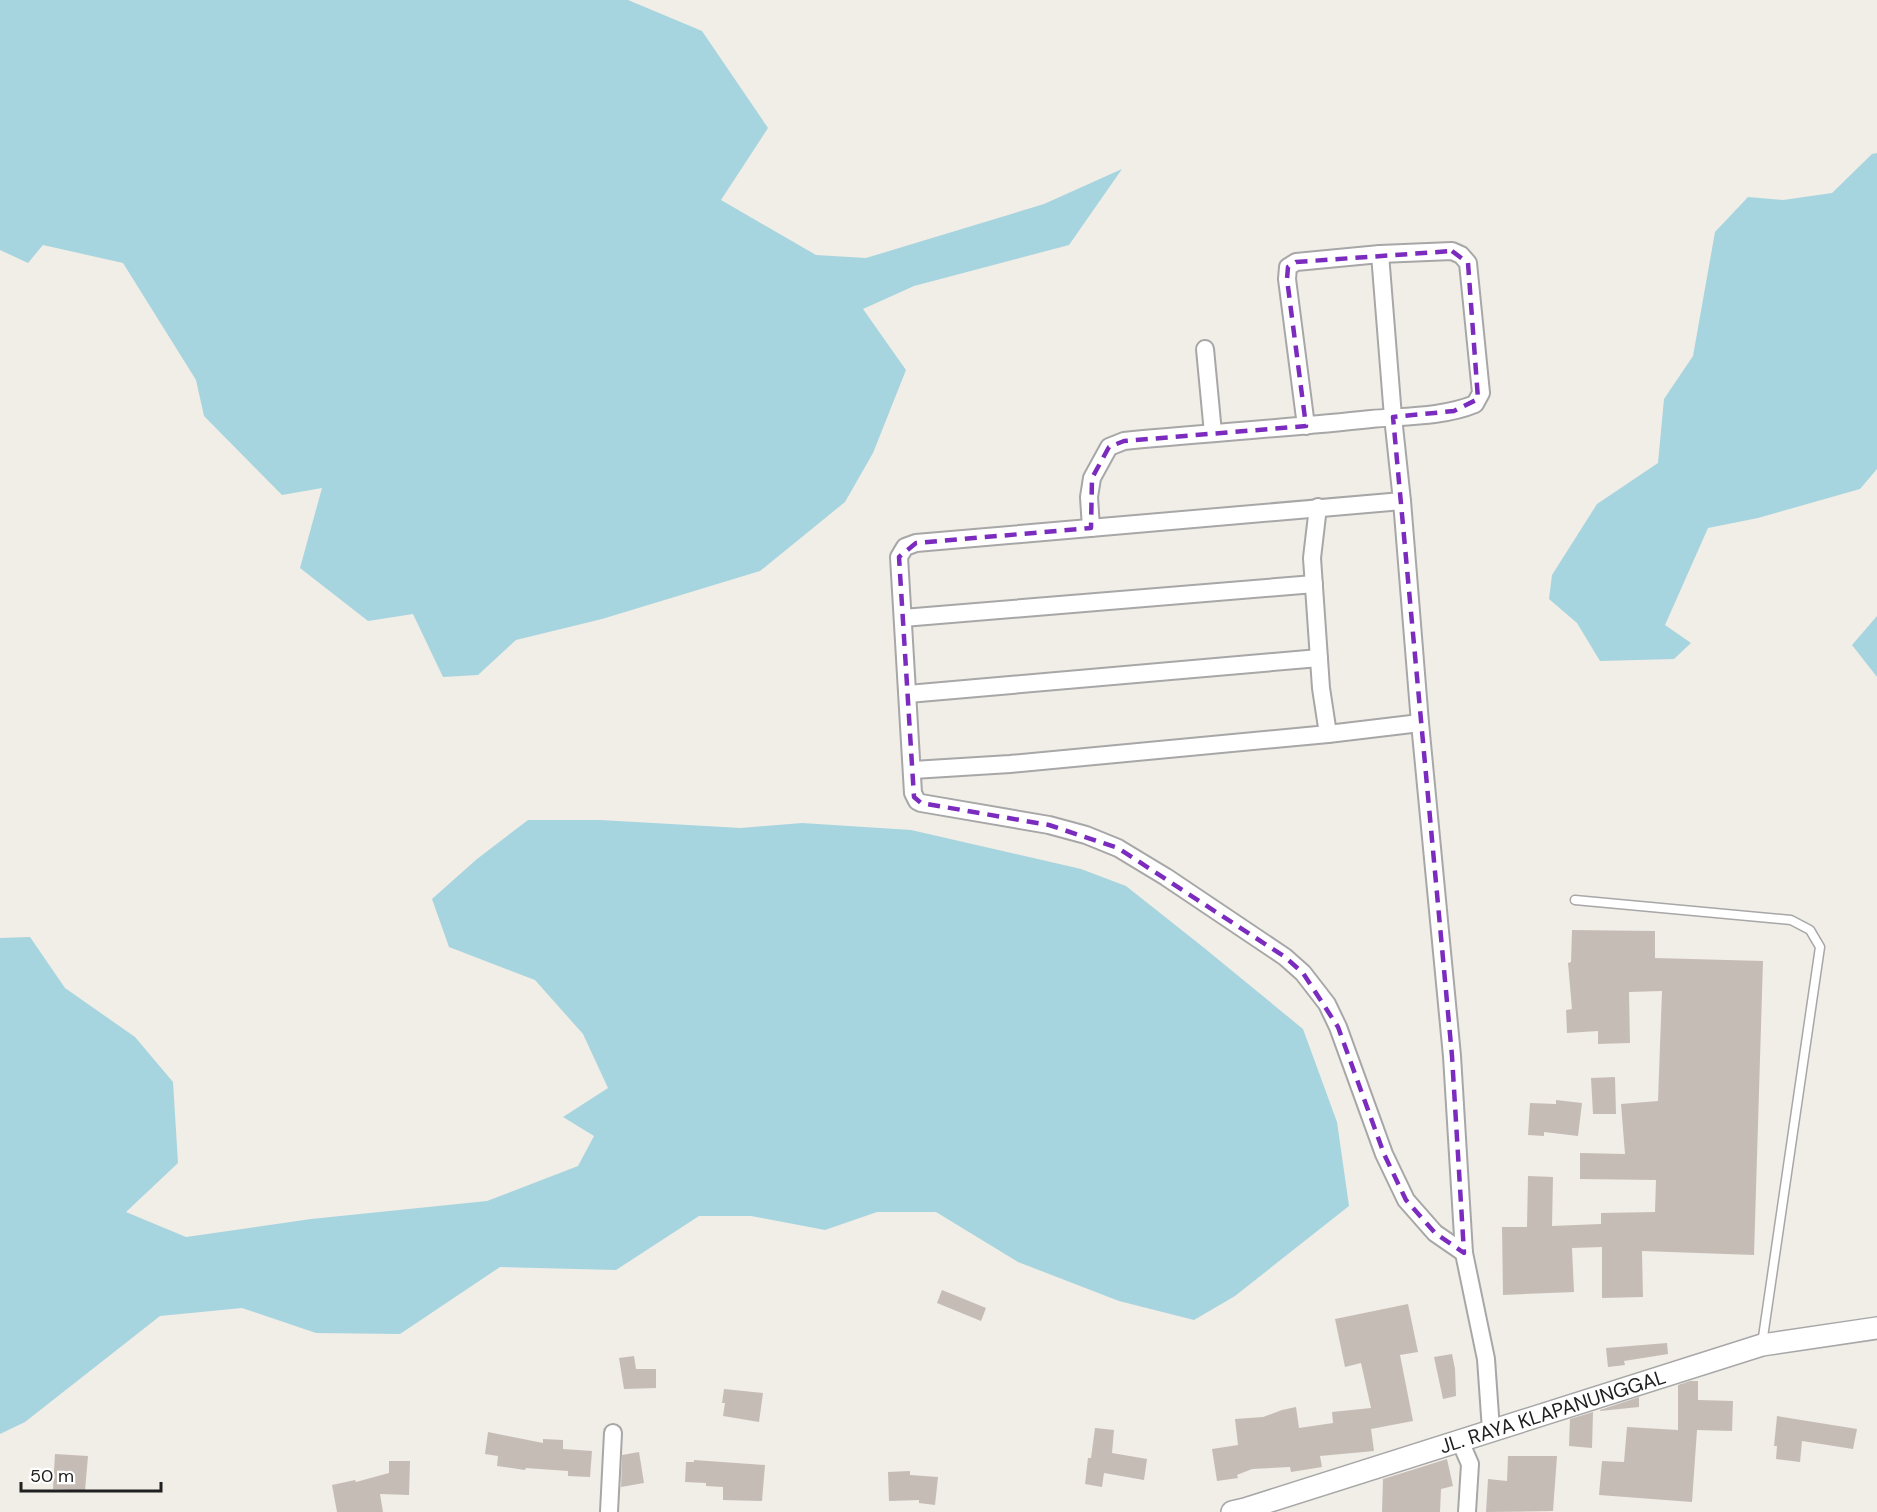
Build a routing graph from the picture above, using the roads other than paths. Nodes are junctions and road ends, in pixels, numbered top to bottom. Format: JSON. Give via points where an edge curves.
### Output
{"nodes":[{"id":1,"x":1380,"y":254,"type":"junction"},
{"id":2,"x":1205,"y":349,"type":"dead end"},
{"id":3,"x":1393,"y":417,"type":"junction"},
{"id":4,"x":1306,"y":426,"type":"junction"},
{"id":5,"x":1213,"y":433,"type":"junction"},
{"id":6,"x":1402,"y":501,"type":"junction"},
{"id":7,"x":1318,"y":507,"type":"junction"},
{"id":8,"x":1091,"y":528,"type":"junction"},
{"id":9,"x":1314,"y":584,"type":"junction"},
{"id":10,"x":903,"y":618,"type":"junction"},
{"id":11,"x":1319,"y":658,"type":"junction"},
{"id":12,"x":908,"y":694,"type":"junction"},
{"id":13,"x":1420,"y":723,"type":"junction"},
{"id":14,"x":1328,"y":734,"type":"junction"},
{"id":15,"x":913,"y":770,"type":"junction"},
{"id":16,"x":1575,"y":900,"type":"dead end"},
{"id":17,"x":1464,"y":1253,"type":"junction"},
{"id":18,"x":1877,"y":1328,"type":"edge"},
{"id":19,"x":1762,"y":1345,"type":"junction"},
{"id":20,"x":1491,"y":1430,"type":"junction"},
{"id":21,"x":613,"y":1433,"type":"dead end"},
{"id":22,"x":1460,"y":1441,"type":"junction"},
{"id":23,"x":609,"y":1512,"type":"edge"},
{"id":24,"x":1232,"y":1512,"type":"edge"},
{"id":25,"x":1467,"y":1512,"type":"edge"}],
"edges":[{"from":1,"to":3,"type":"street"},
{"from":1,"to":3,"type":"street","via":[[1452,251],[1468,263],[1481,393],[1475,404],[1466,408]]},
{"from":1,"to":4,"type":"street","via":[[1296,262],[1288,267]]},
{"from":2,"to":5,"type":"street"},
{"from":3,"to":4,"type":"street"},
{"from":3,"to":6,"type":"street"},
{"from":4,"to":5,"type":"street"},
{"from":5,"to":8,"type":"street","via":[[1124,441],[1108,447],[1092,478]]},
{"from":6,"to":7,"type":"street"},
{"from":6,"to":13,"type":"street"},
{"from":7,"to":8,"type":"street"},
{"from":7,"to":9,"type":"street","via":[[1312,558]]},
{"from":8,"to":10,"type":"street","via":[[905,547],[899,557]]},
{"from":9,"to":10,"type":"street"},
{"from":9,"to":11,"type":"street"},
{"from":10,"to":12,"type":"street"},
{"from":11,"to":12,"type":"street"},
{"from":11,"to":14,"type":"street"},
{"from":12,"to":15,"type":"street"},
{"from":13,"to":14,"type":"street"},
{"from":13,"to":17,"type":"street","via":[[1452,1056]]},
{"from":14,"to":15,"type":"street"},
{"from":15,"to":17,"type":"street","via":[[917,801],[1049,825],[1118,848],[1285,957],[1327,1004],[1384,1154],[1406,1200],[1435,1233]]},
{"from":16,"to":19,"type":"lane","via":[[1791,920],[1809,930],[1820,947]]},
{"from":17,"to":20,"type":"street","via":[[1486,1359]]},
{"from":18,"to":19,"type":"street","name":"JL. RAYA KLAPANUNGGAL"},
{"from":19,"to":20,"type":"street","name":"JL. RAYA KLAPANUNGGAL"},
{"from":20,"to":22,"type":"street","name":"JL. RAYA KLAPANUNGGAL"},
{"from":21,"to":23,"type":"street"},
{"from":22,"to":24,"type":"street","name":"JL. RAYA KLAPANUNGGAL"},
{"from":22,"to":25,"type":"street","via":[[1470,1464]]}]}
